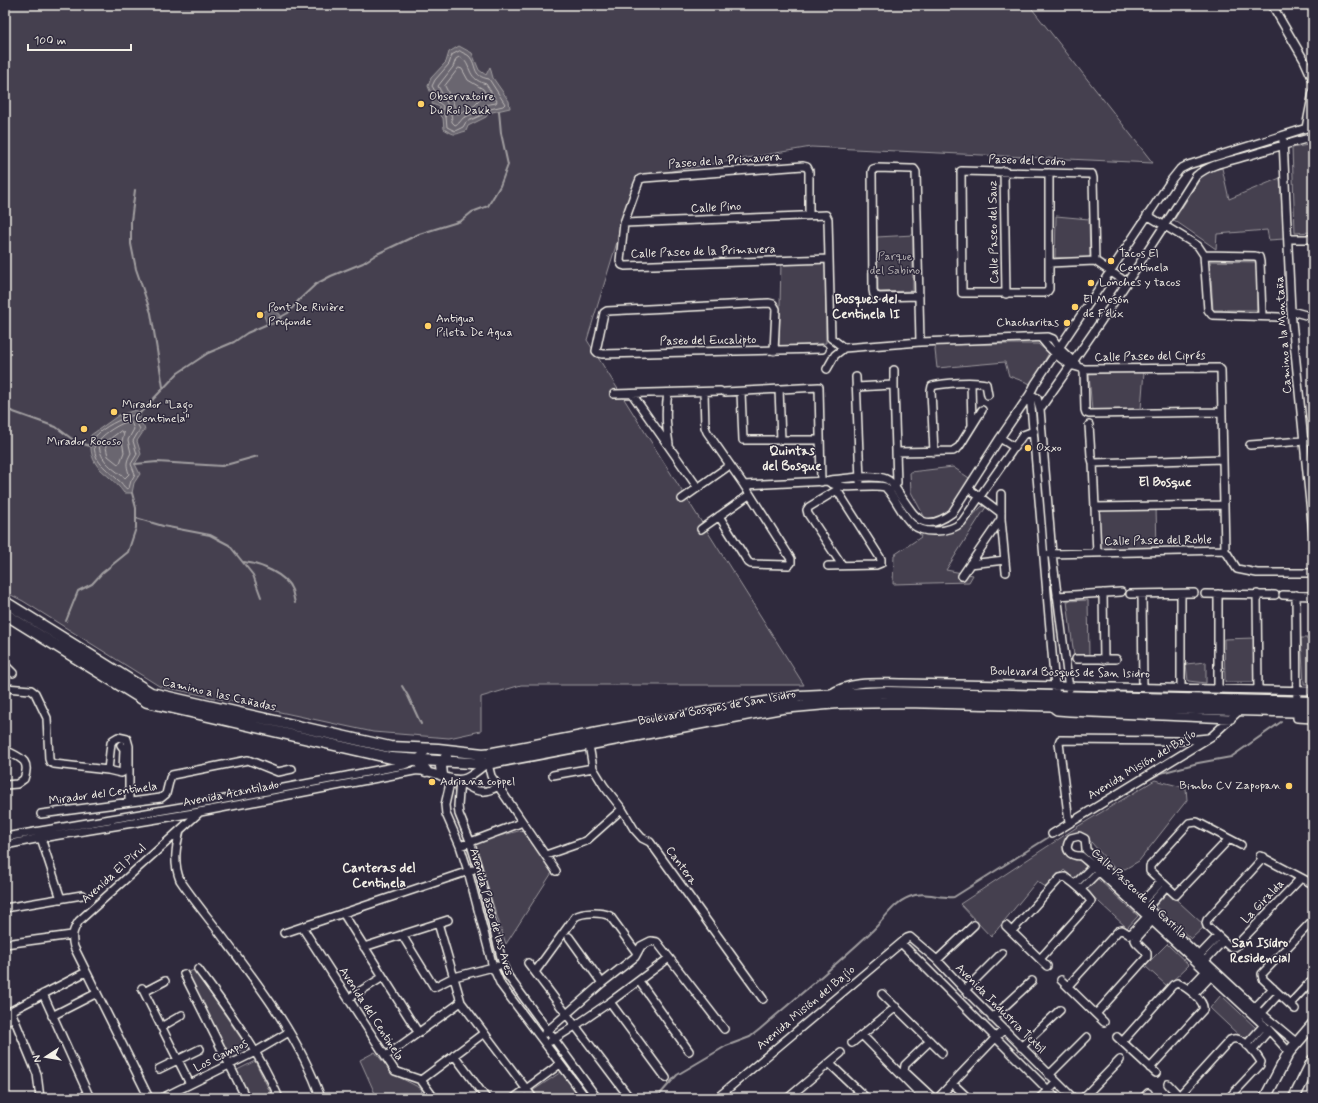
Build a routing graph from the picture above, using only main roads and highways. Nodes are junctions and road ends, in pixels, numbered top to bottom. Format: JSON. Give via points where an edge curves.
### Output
{"nodes":[{"id":1,"x":5,"y":602,"type":"edge"},
{"id":2,"x":5,"y":614,"type":"edge"},
{"id":3,"x":1313,"y":702,"type":"edge"},
{"id":4,"x":1057,"y":704,"type":"junction"},
{"id":5,"x":1069,"y":705,"type":"junction"},
{"id":6,"x":1297,"y":710,"type":"junction"},
{"id":7,"x":1313,"y":712,"type":"edge"},
{"id":8,"x":314,"y":735,"type":"junction"},
{"id":9,"x":451,"y":750,"type":"junction"},
{"id":10,"x":417,"y":760,"type":"junction"},
{"id":11,"x":443,"y":761,"type":"junction"},
{"id":12,"x":426,"y":771,"type":"road end"},
{"id":13,"x":446,"y":777,"type":"road end"},
{"id":14,"x":1313,"y":1024,"type":"edge"},
{"id":15,"x":1313,"y":1060,"type":"edge"},
{"id":16,"x":1265,"y":1098,"type":"edge"},
{"id":17,"x":1294,"y":1098,"type":"edge"}],
"edges":[{"from":1,"to":8,"type":"main road","name":"Camino a las Cañadas","via":[[151,693]]},
{"from":2,"to":8,"type":"main road","name":"Camino a las Cañadas","via":[[147,702]]},
{"from":3,"to":6,"type":"main road","name":"Boulevard Bosques de San Isidro"},
{"from":4,"to":5,"type":"main road","name":"Boulevard Bosques de San Isidro"},
{"from":4,"to":9,"type":"main road","name":"Boulevard Bosques de San Isidro","via":[[888,692],[800,696],[493,753]]},
{"from":4,"to":11,"type":"main road","name":"Boulevard Bosques de San Isidro","via":[[838,702],[782,708],[487,764]]},
{"from":5,"to":6,"type":"main road","name":"Boulevard Bosques de San Isidro"},
{"from":5,"to":6,"type":"main road","name":"Boulevard Bosques de San Isidro"},
{"from":6,"to":7,"type":"main road","name":"Boulevard Bosques de San Isidro"},
{"from":8,"to":9,"type":"main road","name":"Camino a las Cañadas","via":[[390,747]]},
{"from":8,"to":10,"type":"main road","name":"Camino a las Cañadas","via":[[391,758]]},
{"from":9,"to":11,"type":"main road"},
{"from":10,"to":11,"type":"main road","name":"Camino a las Cañadas"},
{"from":10,"to":12,"type":"main road"},
{"from":11,"to":13,"type":"main road","via":[[441,766]]},
{"from":14,"to":16,"type":"main road","via":[[1289,1052]]},
{"from":15,"to":17,"type":"main road"}]}
